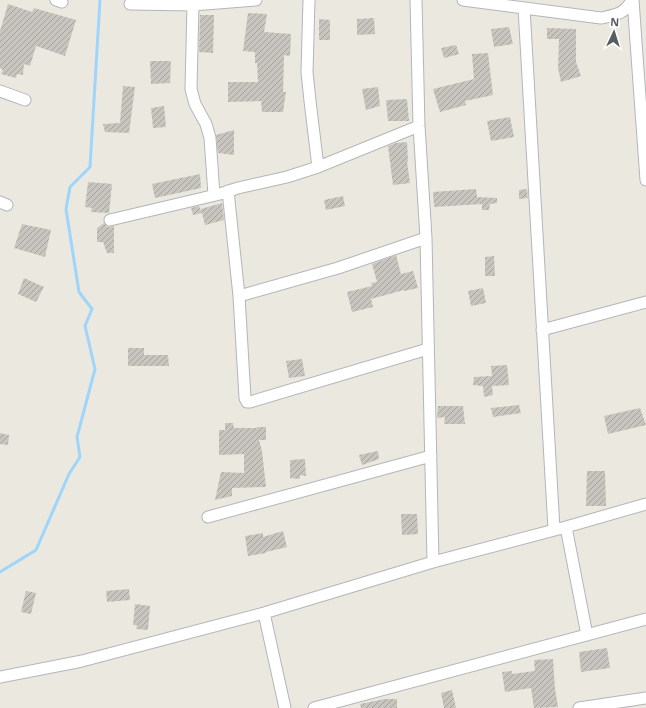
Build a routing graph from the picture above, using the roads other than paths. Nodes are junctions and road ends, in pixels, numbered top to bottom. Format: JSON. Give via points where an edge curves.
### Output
{"nodes":[{"id":1,"x":256,"y":0,"type":"edge"},
{"id":2,"x":309,"y":0,"type":"edge"},
{"id":3,"x":416,"y":0,"type":"edge"},
{"id":4,"x":463,"y":0,"type":"edge"},
{"id":5,"x":633,"y":0,"type":"edge"},
{"id":6,"x":130,"y":4,"type":"dead end"},
{"id":7,"x":193,"y":5,"type":"junction"},
{"id":8,"x":524,"y":8,"type":"junction"},
{"id":9,"x":0,"y":91,"type":"edge"},
{"id":10,"x":25,"y":100,"type":"dead end"},
{"id":11,"x":644,"y":111,"type":"edge"},
{"id":12,"x":419,"y":126,"type":"junction"},
{"id":13,"x":318,"y":167,"type":"junction"},
{"id":14,"x":646,"y":180,"type":"edge"},
{"id":15,"x":228,"y":191,"type":"junction"},
{"id":16,"x":214,"y":195,"type":"junction"},
{"id":17,"x":110,"y":220,"type":"dead end"},
{"id":18,"x":426,"y":238,"type":"junction"},
{"id":19,"x":239,"y":296,"type":"junction"},
{"id":20,"x":646,"y":302,"type":"edge"},
{"id":21,"x":542,"y":330,"type":"junction"},
{"id":22,"x":428,"y":349,"type":"junction"},
{"id":23,"x":431,"y":456,"type":"junction"},
{"id":24,"x":646,"y":504,"type":"edge"},
{"id":25,"x":208,"y":517,"type":"dead end"},
{"id":26,"x":566,"y":527,"type":"junction"},
{"id":27,"x":554,"y":530,"type":"junction"},
{"id":28,"x":433,"y":562,"type":"junction"},
{"id":29,"x":264,"y":613,"type":"junction"},
{"id":30,"x":646,"y":619,"type":"edge"},
{"id":31,"x":587,"y":635,"type":"junction"},
{"id":32,"x":0,"y":678,"type":"edge"},
{"id":33,"x":646,"y":698,"type":"edge"},
{"id":34,"x":603,"y":706,"type":"edge"},
{"id":35,"x":285,"y":708,"type":"edge"},
{"id":36,"x":314,"y":708,"type":"edge"},
{"id":37,"x":579,"y":708,"type":"edge"}],
"edges":[{"from":1,"to":7,"type":"street"},
{"from":2,"to":13,"type":"street","via":[[307,72]]},
{"from":3,"to":12,"type":"street"},
{"from":4,"to":8,"type":"street"},
{"from":5,"to":8,"type":"street","via":[[616,15],[601,18]]},
{"from":5,"to":11,"type":"street"},
{"from":6,"to":7,"type":"street"},
{"from":7,"to":16,"type":"street","via":[[191,89],[210,138]]},
{"from":8,"to":21,"type":"street"},
{"from":9,"to":10,"type":"street"},
{"from":11,"to":14,"type":"street"},
{"from":12,"to":13,"type":"street"},
{"from":12,"to":18,"type":"street"},
{"from":13,"to":15,"type":"street"},
{"from":15,"to":16,"type":"street"},
{"from":15,"to":19,"type":"street"},
{"from":16,"to":17,"type":"street"},
{"from":18,"to":19,"type":"street","via":[[338,268]]},
{"from":18,"to":22,"type":"street"},
{"from":19,"to":22,"type":"street","via":[[246,402]]},
{"from":20,"to":21,"type":"street"},
{"from":21,"to":27,"type":"street"},
{"from":22,"to":23,"type":"street"},
{"from":23,"to":25,"type":"street"},
{"from":23,"to":28,"type":"street"},
{"from":24,"to":26,"type":"street"},
{"from":26,"to":27,"type":"street"},
{"from":26,"to":31,"type":"street"},
{"from":27,"to":28,"type":"street"},
{"from":28,"to":29,"type":"street"},
{"from":29,"to":32,"type":"street","via":[[82,661]]},
{"from":29,"to":35,"type":"street"},
{"from":30,"to":31,"type":"street"},
{"from":31,"to":36,"type":"street"},
{"from":33,"to":34,"type":"street"},
{"from":34,"to":37,"type":"street"}]}
